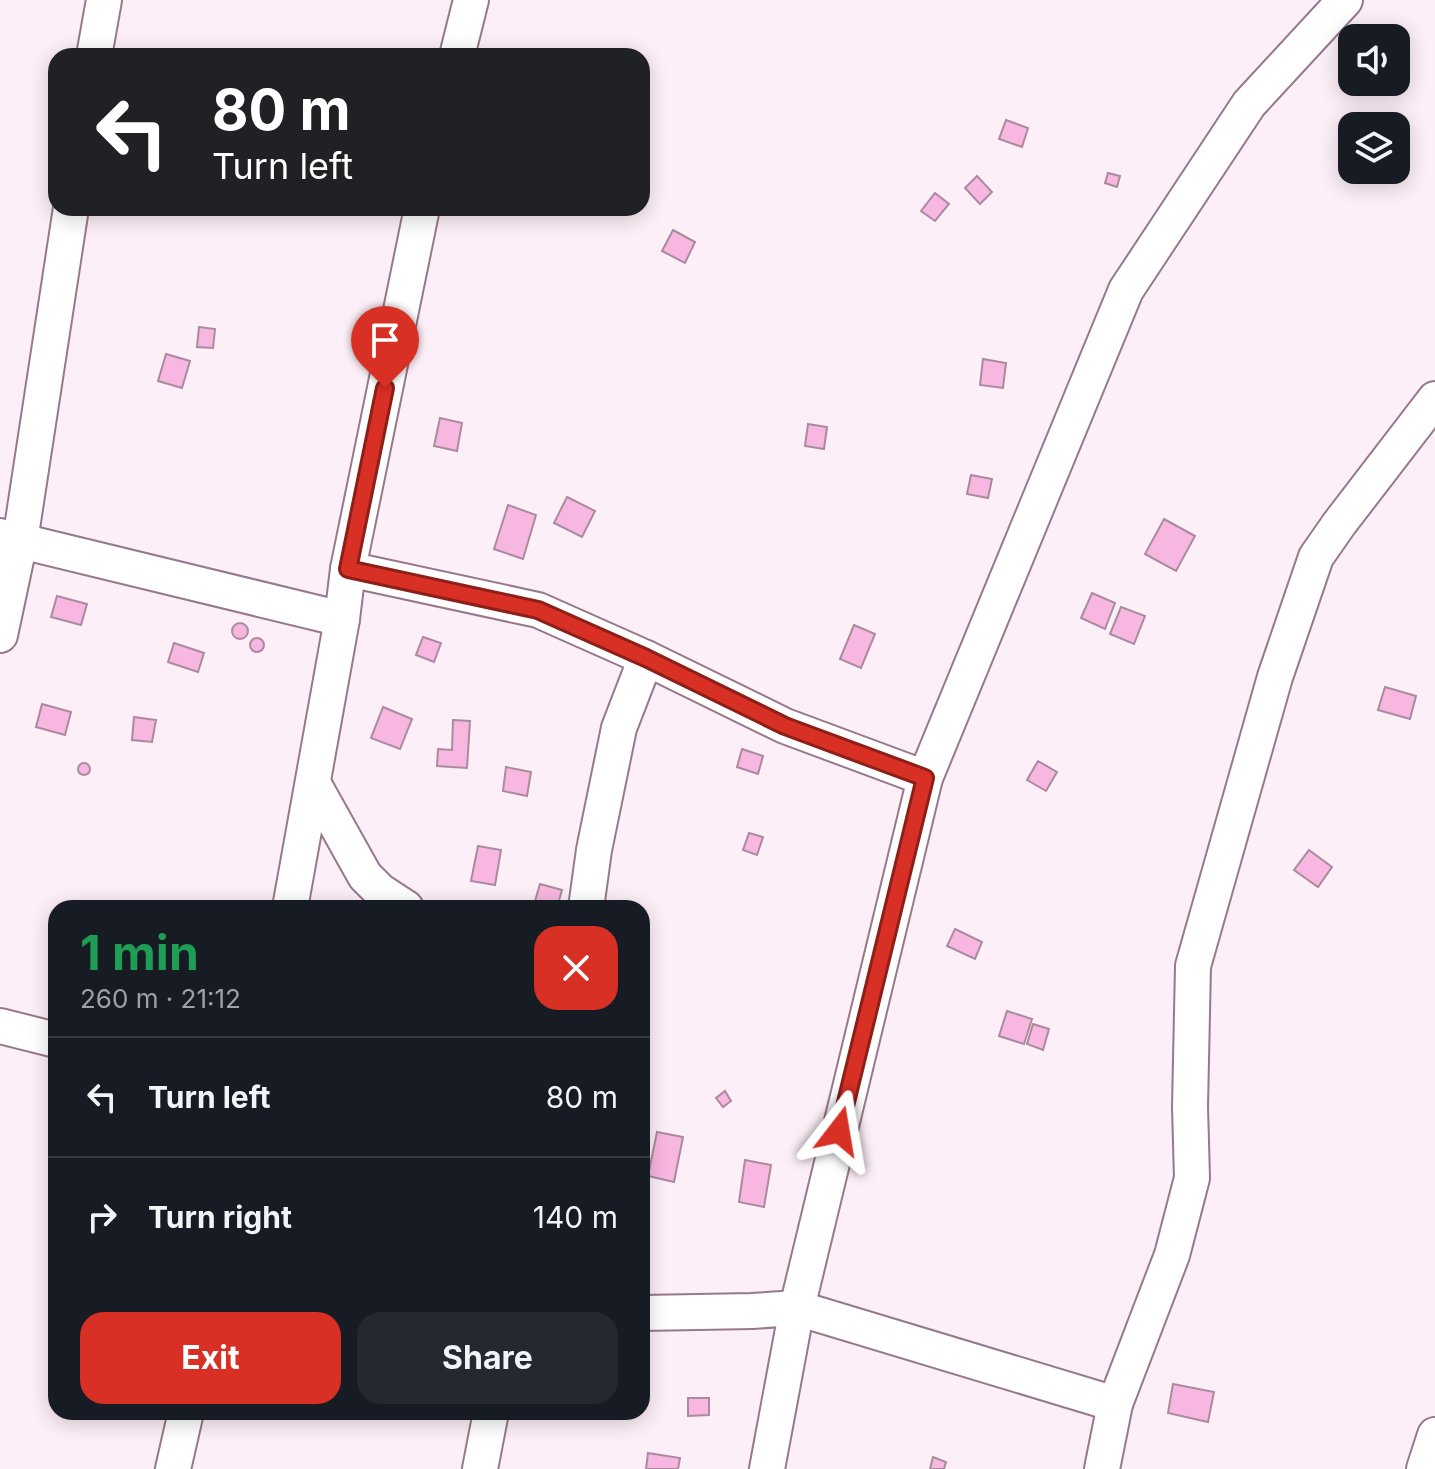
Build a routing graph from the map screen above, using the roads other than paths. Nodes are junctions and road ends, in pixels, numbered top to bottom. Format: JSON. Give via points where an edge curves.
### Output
{"nodes":[{"id":1,"x":104,"y":0,"type":"edge"},
{"id":2,"x":471,"y":0,"type":"edge"},
{"id":3,"x":1345,"y":0,"type":"edge"},
{"id":4,"x":95,"y":48,"type":"edge"},
{"id":5,"x":459,"y":48,"type":"edge"},
{"id":6,"x":70,"y":216,"type":"edge"},
{"id":7,"x":420,"y":216,"type":"edge"},
{"id":8,"x":1435,"y":399,"type":"edge"},
{"id":9,"x":10,"y":538,"type":"edge"},
{"id":10,"x":348,"y":569,"type":"junction"},
{"id":11,"x":342,"y":619,"type":"junction"},
{"id":12,"x":0,"y":635,"type":"edge"},
{"id":13,"x":646,"y":658,"type":"junction"},
{"id":14,"x":925,"y":778,"type":"junction"},
{"id":15,"x":313,"y":783,"type":"junction"},
{"id":16,"x":291,"y":900,"type":"edge"},
{"id":17,"x":394,"y":900,"type":"edge"},
{"id":18,"x":587,"y":900,"type":"edge"},
{"id":19,"x":0,"y":1026,"type":"edge"},
{"id":20,"x":48,"y":1038,"type":"edge"},
{"id":21,"x":797,"y":1308,"type":"junction"},
{"id":22,"x":650,"y":1313,"type":"edge"},
{"id":23,"x":1115,"y":1404,"type":"junction"},
{"id":24,"x":184,"y":1420,"type":"edge"},
{"id":25,"x":489,"y":1420,"type":"edge"},
{"id":26,"x":1435,"y":1435,"type":"edge"},
{"id":27,"x":173,"y":1469,"type":"edge"},
{"id":28,"x":480,"y":1469,"type":"edge"},
{"id":29,"x":767,"y":1469,"type":"edge"},
{"id":30,"x":1102,"y":1469,"type":"edge"},
{"id":31,"x":1424,"y":1469,"type":"edge"}],
"edges":[{"from":1,"to":4,"type":"street"},
{"from":2,"to":5,"type":"street"},
{"from":3,"to":14,"type":"street","via":[[1249,104],[1126,290]]},
{"from":6,"to":9,"type":"street"},
{"from":7,"to":10,"type":"street"},
{"from":8,"to":23,"type":"street","via":[[1316,557],[1275,677],[1193,966],[1192,1178],[1172,1255]]},
{"from":9,"to":11,"type":"street"},
{"from":9,"to":12,"type":"street"},
{"from":10,"to":11,"type":"street"},
{"from":10,"to":13,"type":"street","via":[[538,610]]},
{"from":11,"to":15,"type":"street"},
{"from":13,"to":14,"type":"street","via":[[785,726]]},
{"from":13,"to":18,"type":"street","via":[[619,728]]},
{"from":14,"to":21,"type":"street"},
{"from":15,"to":16,"type":"street"},
{"from":15,"to":17,"type":"street","via":[[365,876]]},
{"from":19,"to":20,"type":"street"},
{"from":21,"to":22,"type":"street"},
{"from":21,"to":23,"type":"street"},
{"from":21,"to":29,"type":"street"},
{"from":23,"to":30,"type":"street"},
{"from":24,"to":27,"type":"street"},
{"from":25,"to":28,"type":"street"},
{"from":26,"to":31,"type":"street"}]}
